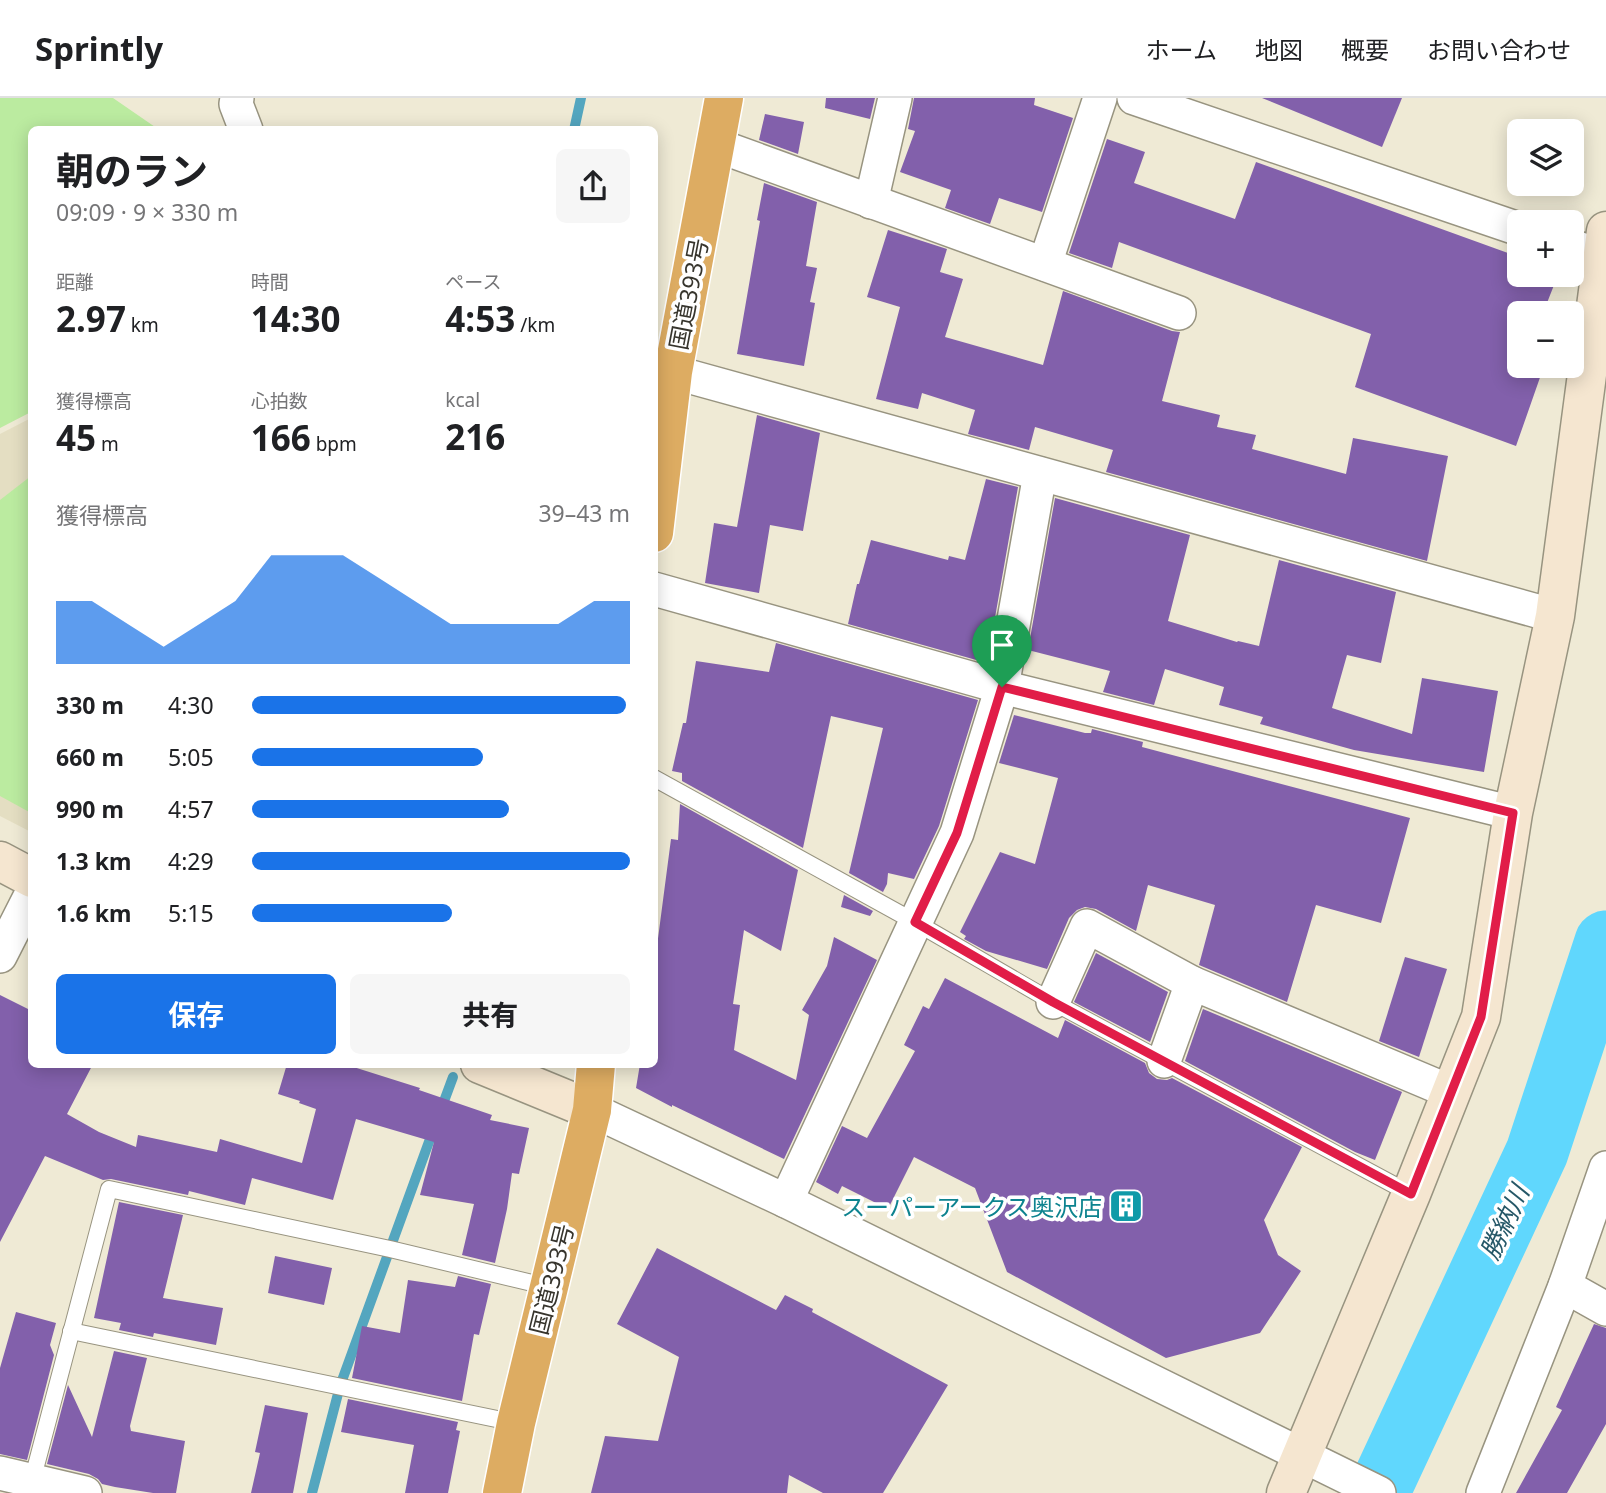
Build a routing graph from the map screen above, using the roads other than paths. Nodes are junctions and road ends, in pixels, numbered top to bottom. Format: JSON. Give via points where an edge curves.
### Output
{"nodes":[{"id":1,"x":237,"y":98,"type":"edge"},
{"id":2,"x":724,"y":98,"type":"edge"},
{"id":3,"x":895,"y":98,"type":"edge"},
{"id":4,"x":1100,"y":98,"type":"edge"},
{"id":5,"x":1134,"y":98,"type":"edge"},
{"id":6,"x":244,"y":126,"type":"edge"},
{"id":7,"x":716,"y":145,"type":"junction"},
{"id":8,"x":871,"y":202,"type":"junction"},
{"id":9,"x":1507,"y":225,"type":"edge"},
{"id":10,"x":1597,"y":248,"type":"edge"},
{"id":11,"x":1045,"y":264,"type":"junction"},
{"id":12,"x":1179,"y":313,"type":"dead end"},
{"id":13,"x":673,"y":372,"type":"junction"},
{"id":14,"x":1040,"y":474,"type":"junction"},
{"id":15,"x":658,"y":499,"type":"edge"},
{"id":16,"x":658,"y":590,"type":"edge"},
{"id":17,"x":1555,"y":616,"type":"junction"},
{"id":18,"x":1002,"y":687,"type":"junction"},
{"id":19,"x":658,"y":780,"type":"edge"},
{"id":20,"x":1513,"y":813,"type":"junction"},
{"id":21,"x":0,"y":861,"type":"edge"},
{"id":22,"x":28,"y":876,"type":"edge"},
{"id":23,"x":28,"y":901,"type":"edge"},
{"id":24,"x":915,"y":922,"type":"junction"},
{"id":25,"x":0,"y":956,"type":"edge"},
{"id":26,"x":1192,"y":983,"type":"junction"},
{"id":27,"x":1053,"y":1002,"type":"junction"},
{"id":28,"x":1164,"y":1061,"type":"junction"},
{"id":29,"x":490,"y":1068,"type":"edge"},
{"id":30,"x":596,"y":1068,"type":"edge"},
{"id":31,"x":1451,"y":1092,"type":"junction"},
{"id":32,"x":592,"y":1110,"type":"junction"},
{"id":33,"x":1606,"y":1168,"type":"edge"},
{"id":34,"x":1411,"y":1194,"type":"junction"},
{"id":35,"x":786,"y":1201,"type":"junction"},
{"id":36,"x":1565,"y":1286,"type":"junction"},
{"id":37,"x":549,"y":1287,"type":"junction"},
{"id":38,"x":1606,"y":1309,"type":"edge"},
{"id":39,"x":71,"y":1331,"type":"junction"},
{"id":40,"x":516,"y":1423,"type":"junction"},
{"id":41,"x":1301,"y":1454,"type":"junction"},
{"id":42,"x":0,"y":1473,"type":"edge"},
{"id":43,"x":33,"y":1481,"type":"junction"},
{"id":44,"x":85,"y":1493,"type":"edge"},
{"id":45,"x":502,"y":1493,"type":"edge"},
{"id":46,"x":1286,"y":1493,"type":"edge"},
{"id":47,"x":1379,"y":1493,"type":"edge"},
{"id":48,"x":1483,"y":1493,"type":"edge"}],
"edges":[{"from":1,"to":6,"type":"street"},
{"from":2,"to":7,"type":"highway","name":"国道393号"},
{"from":3,"to":8,"type":"street"},
{"from":4,"to":11,"type":"street"},
{"from":5,"to":9,"type":"street"},
{"from":7,"to":8,"type":"street"},
{"from":7,"to":13,"type":"highway","name":"国道393号"},
{"from":8,"to":11,"type":"street"},
{"from":10,"to":17,"type":"street"},
{"from":11,"to":12,"type":"street"},
{"from":13,"to":14,"type":"street"},
{"from":13,"to":15,"type":"highway","name":"国道393号"},
{"from":14,"to":17,"type":"street"},
{"from":14,"to":18,"type":"street"},
{"from":16,"to":18,"type":"street"},
{"from":17,"to":20,"type":"street"},
{"from":18,"to":20,"type":"street"},
{"from":18,"to":24,"type":"street","via":[[957,833]]},
{"from":19,"to":24,"type":"lane"},
{"from":20,"to":31,"type":"street","via":[[1481,1017]]},
{"from":21,"to":22,"type":"street"},
{"from":23,"to":25,"type":"street"},
{"from":24,"to":27,"type":"lane"},
{"from":24,"to":35,"type":"street"},
{"from":26,"to":27,"type":"street","via":[[1087,926]]},
{"from":26,"to":28,"type":"street"},
{"from":26,"to":31,"type":"street"},
{"from":27,"to":28,"type":"lane"},
{"from":28,"to":34,"type":"lane"},
{"from":29,"to":32,"type":"street"},
{"from":30,"to":32,"type":"highway","name":"国道393号"},
{"from":31,"to":34,"type":"street"},
{"from":32,"to":35,"type":"street"},
{"from":32,"to":37,"type":"highway","name":"国道393号"},
{"from":33,"to":36,"type":"street"},
{"from":34,"to":41,"type":"street"},
{"from":35,"to":41,"type":"street"},
{"from":36,"to":38,"type":"street"},
{"from":36,"to":48,"type":"street"},
{"from":37,"to":39,"type":"lane","via":[[109,1189]]},
{"from":37,"to":40,"type":"highway","name":"国道393号"},
{"from":39,"to":40,"type":"lane"},
{"from":39,"to":43,"type":"lane"},
{"from":40,"to":45,"type":"highway","name":"国道393号"},
{"from":41,"to":46,"type":"street"},
{"from":41,"to":47,"type":"street"},
{"from":42,"to":43,"type":"street"},
{"from":43,"to":44,"type":"street"}]}
